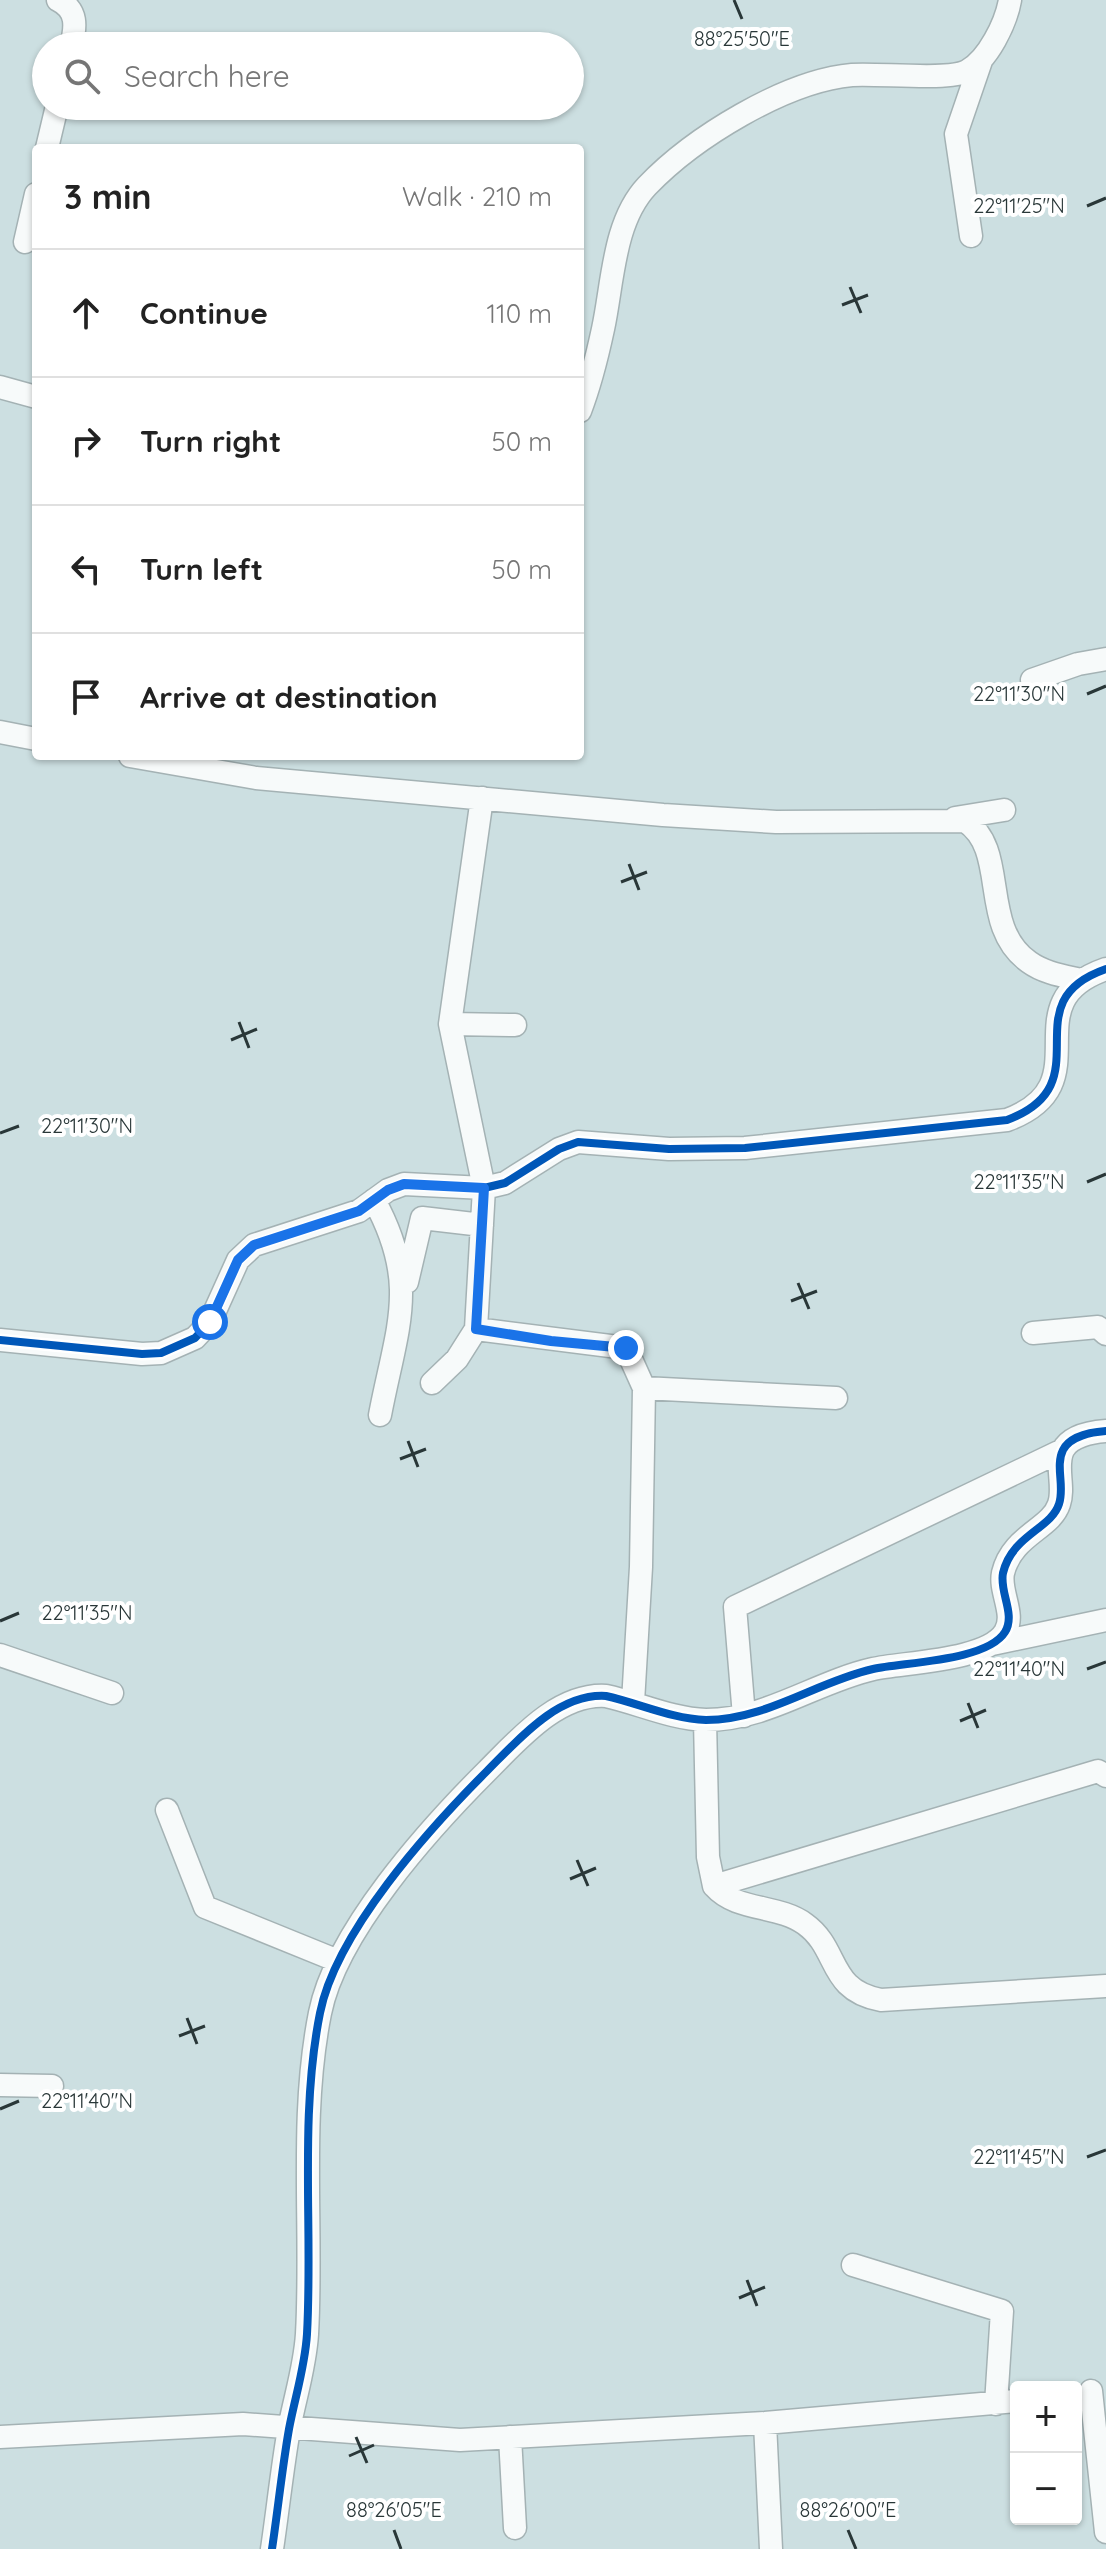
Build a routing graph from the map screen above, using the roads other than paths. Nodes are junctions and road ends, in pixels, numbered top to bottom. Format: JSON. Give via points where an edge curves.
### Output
{"nodes":[{"id":1,"x":58,"y":0,"type":"edge"},
{"id":2,"x":1010,"y":0,"type":"edge"},
{"id":3,"x":74,"y":32,"type":"edge"},
{"id":4,"x":981,"y":61,"type":"junction"},
{"id":5,"x":54,"y":120,"type":"edge"},
{"id":6,"x":48,"y":144,"type":"edge"},
{"id":7,"x":32,"y":211,"type":"edge"},
{"id":8,"x":971,"y":236,"type":"dead end"},
{"id":9,"x":25,"y":242,"type":"dead end"},
{"id":10,"x":0,"y":387,"type":"edge"},
{"id":11,"x":32,"y":396,"type":"edge"},
{"id":12,"x":584,"y":397,"type":"edge"},
{"id":13,"x":1106,"y":659,"type":"edge"},
{"id":14,"x":1032,"y":680,"type":"dead end"},
{"id":15,"x":0,"y":732,"type":"edge"},
{"id":16,"x":32,"y":738,"type":"edge"},
{"id":17,"x":153,"y":760,"type":"edge"},
{"id":18,"x":482,"y":798,"type":"junction"},
{"id":19,"x":1004,"y":810,"type":"dead end"},
{"id":20,"x":950,"y":819,"type":"junction"},
{"id":21,"x":1106,"y":969,"type":"edge"},
{"id":22,"x":1081,"y":980,"type":"junction"},
{"id":23,"x":450,"y":1024,"type":"junction"},
{"id":24,"x":515,"y":1025,"type":"dead end"},
{"id":25,"x":484,"y":1188,"type":"junction"},
{"id":26,"x":374,"y":1200,"type":"junction"},
{"id":27,"x":482,"y":1225,"type":"junction"},
{"id":28,"x":403,"y":1299,"type":"junction"},
{"id":29,"x":476,"y":1329,"type":"junction"},
{"id":30,"x":1033,"y":1333,"type":"dead end"},
{"id":31,"x":1106,"y":1334,"type":"edge"},
{"id":32,"x":0,"y":1340,"type":"edge"},
{"id":33,"x":432,"y":1383,"type":"dead end"},
{"id":34,"x":644,"y":1388,"type":"junction"},
{"id":35,"x":836,"y":1398,"type":"dead end"},
{"id":36,"x":380,"y":1415,"type":"dead end"},
{"id":37,"x":1106,"y":1431,"type":"edge"},
{"id":38,"x":1063,"y":1450,"type":"junction"},
{"id":39,"x":1106,"y":1620,"type":"edge"},
{"id":40,"x":992,"y":1644,"type":"junction"},
{"id":41,"x":0,"y":1655,"type":"edge"},
{"id":42,"x":112,"y":1693,"type":"dead end"},
{"id":43,"x":633,"y":1702,"type":"junction"},
{"id":44,"x":744,"y":1716,"type":"junction"},
{"id":45,"x":705,"y":1720,"type":"junction"},
{"id":46,"x":1106,"y":1776,"type":"edge"},
{"id":47,"x":167,"y":1810,"type":"dead end"},
{"id":48,"x":714,"y":1886,"type":"junction"},
{"id":49,"x":338,"y":1961,"type":"junction"},
{"id":50,"x":1106,"y":1986,"type":"edge"},
{"id":51,"x":0,"y":2085,"type":"edge"},
{"id":52,"x":52,"y":2086,"type":"dead end"},
{"id":53,"x":853,"y":2265,"type":"dead end"},
{"id":54,"x":1091,"y":2391,"type":"edge"},
{"id":55,"x":1006,"y":2403,"type":"edge"},
{"id":56,"x":765,"y":2423,"type":"junction"},
{"id":57,"x":289,"y":2427,"type":"junction"},
{"id":58,"x":0,"y":2437,"type":"edge"},
{"id":59,"x":510,"y":2437,"type":"junction"},
{"id":60,"x":515,"y":2528,"type":"dead end"},
{"id":61,"x":1106,"y":2532,"type":"edge"},
{"id":62,"x":272,"y":2549,"type":"edge"},
{"id":63,"x":771,"y":2549,"type":"edge"}],
"edges":[{"from":1,"to":3,"type":"street","via":[[73,13]]},
{"from":2,"to":4,"type":"street"},
{"from":4,"to":8,"type":"street","via":[[956,134]]},
{"from":4,"to":12,"type":"street","via":[[954,75],[851,75],[814,83],[726,126],[667,168],[644,189],[619,241]]},
{"from":5,"to":6,"type":"street"},
{"from":7,"to":9,"type":"street"},
{"from":10,"to":11,"type":"street"},
{"from":13,"to":14,"type":"street"},
{"from":15,"to":16,"type":"street"},
{"from":17,"to":18,"type":"street","via":[[256,778]]},
{"from":18,"to":20,"type":"street","via":[[776,822]]},
{"from":18,"to":23,"type":"street"},
{"from":19,"to":20,"type":"street"},
{"from":20,"to":22,"type":"street","via":[[965,821],[983,838],[999,919],[1017,950],[1048,972]]},
{"from":21,"to":22,"type":"street"},
{"from":22,"to":25,"type":"street","via":[[1059,1009],[1055,1085],[1032,1111],[1007,1120],[745,1148],[578,1142],[505,1183]]},
{"from":23,"to":24,"type":"street"},
{"from":23,"to":25,"type":"street"},
{"from":25,"to":26,"type":"street","via":[[404,1184]]},
{"from":25,"to":27,"type":"street"},
{"from":26,"to":28,"type":"street","via":[[398,1252]]},
{"from":26,"to":32,"type":"street","via":[[340,1218],[254,1245],[238,1260],[210,1322],[183,1346],[142,1354]]},
{"from":27,"to":28,"type":"street","via":[[422,1218]]},
{"from":27,"to":29,"type":"street"},
{"from":28,"to":36,"type":"street"},
{"from":29,"to":33,"type":"street","via":[[457,1359]]},
{"from":29,"to":34,"type":"street","via":[[626,1348]]},
{"from":30,"to":31,"type":"street","via":[[1098,1327]]},
{"from":34,"to":35,"type":"street"},
{"from":34,"to":43,"type":"street"},
{"from":37,"to":38,"type":"street","via":[[1080,1437]]},
{"from":38,"to":40,"type":"street","via":[[1059,1504],[1017,1543],[1003,1573],[1009,1620],[1005,1633]]},
{"from":38,"to":44,"type":"street","via":[[735,1607]]},
{"from":39,"to":40,"type":"street"},
{"from":40,"to":44,"type":"street","via":[[871,1670]]},
{"from":41,"to":42,"type":"street"},
{"from":43,"to":45,"type":"street"},
{"from":43,"to":49,"type":"street","via":[[590,1695],[568,1703],[528,1732],[432,1829]]},
{"from":44,"to":45,"type":"street"},
{"from":45,"to":48,"type":"street","via":[[708,1857]]},
{"from":46,"to":48,"type":"street","via":[[1098,1771]]},
{"from":47,"to":49,"type":"street","via":[[205,1907]]},
{"from":48,"to":50,"type":"street","via":[[732,1899],[806,1924],[842,1980],[865,1997],[912,1999]]},
{"from":49,"to":57,"type":"street","via":[[320,2011],[312,2074],[307,2340]]},
{"from":51,"to":52,"type":"street"},
{"from":53,"to":55,"type":"street","via":[[1002,2311]]},
{"from":54,"to":61,"type":"street"},
{"from":55,"to":56,"type":"street"},
{"from":56,"to":59,"type":"street"},
{"from":56,"to":63,"type":"street"},
{"from":57,"to":58,"type":"street","via":[[174,2425]]},
{"from":57,"to":59,"type":"street","via":[[460,2440]]},
{"from":57,"to":62,"type":"street"},
{"from":59,"to":60,"type":"street"}]}
